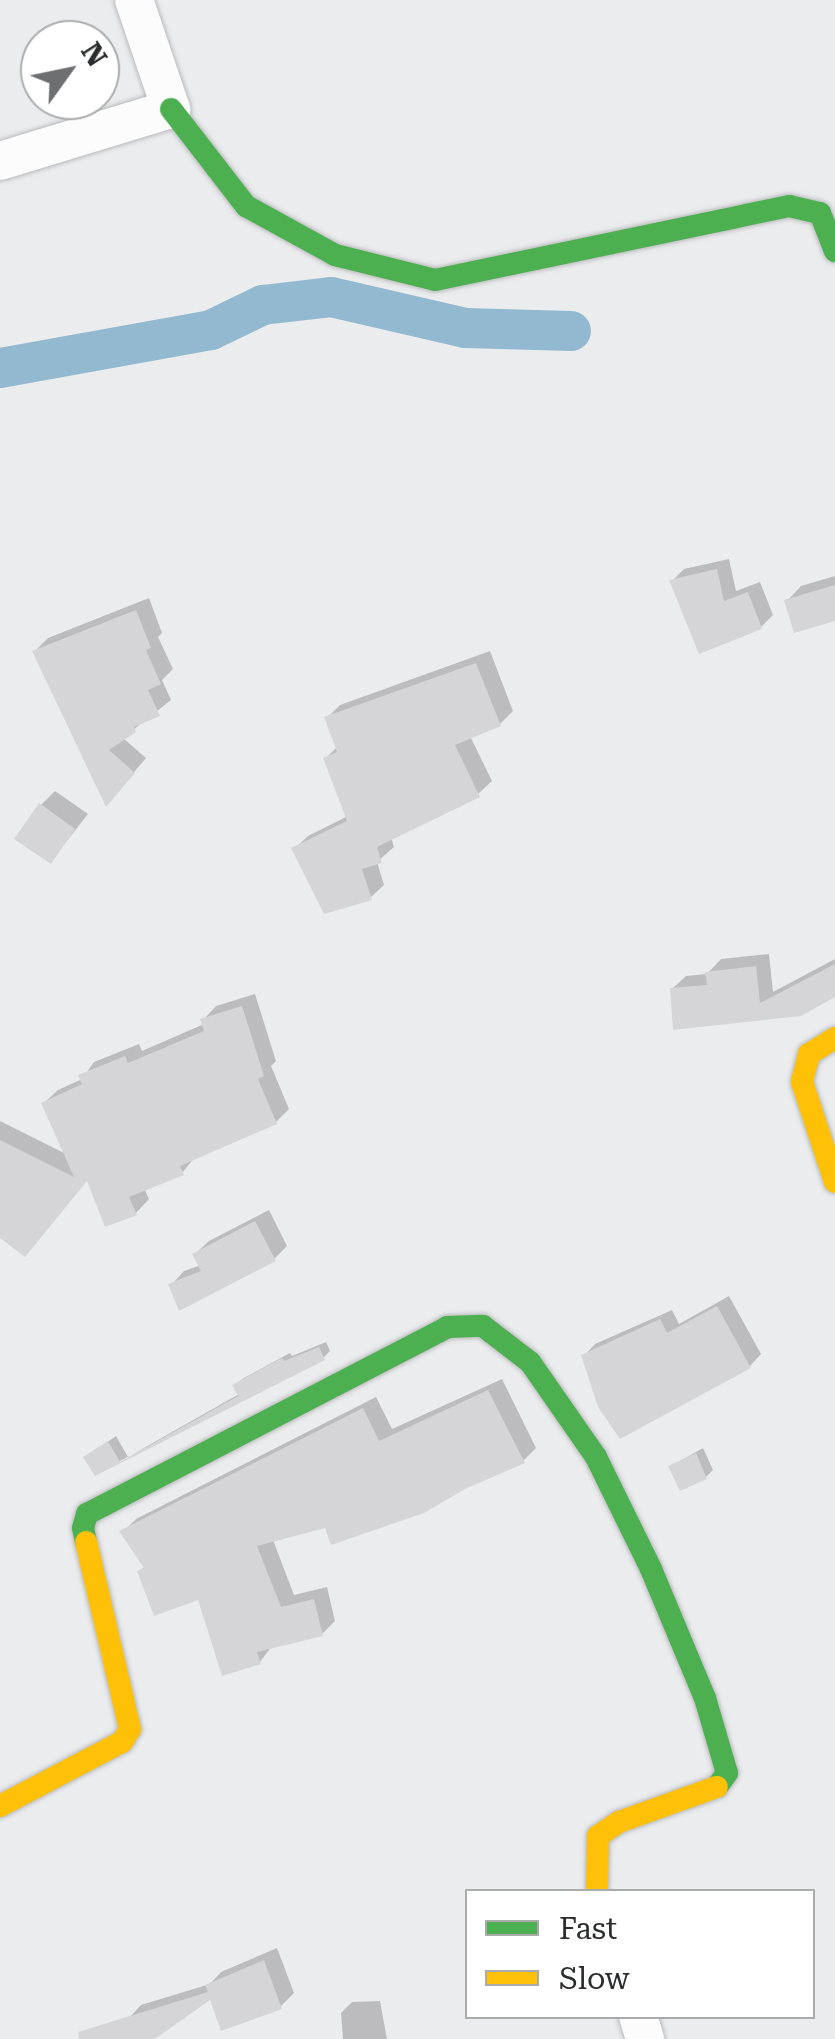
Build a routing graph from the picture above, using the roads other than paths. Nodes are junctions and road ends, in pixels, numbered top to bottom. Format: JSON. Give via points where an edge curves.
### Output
{"nodes":[{"id":1,"x":134,"y":0,"type":"edge"},
{"id":2,"x":170,"y":108,"type":"junction"},
{"id":3,"x":0,"y":161,"type":"edge"},
{"id":4,"x":835,"y":251,"type":"edge"},
{"id":5,"x":835,"y":1038,"type":"edge"},
{"id":6,"x":835,"y":1182,"type":"edge"},
{"id":7,"x":0,"y":1806,"type":"edge"},
{"id":8,"x":597,"y":1889,"type":"edge"}],
"edges":[{"from":1,"to":2,"type":"street"},
{"from":2,"to":3,"type":"street"},
{"from":2,"to":4,"type":"street","via":[[246,206],[334,255],[434,280],[789,206],[820,213]]},
{"from":5,"to":6,"type":"street","via":[[809,1054],[802,1082]]},
{"from":7,"to":8,"type":"street","via":[[122,1742],[130,1729],[86,1514],[447,1327],[483,1326],[530,1362],[596,1457],[705,1698],[726,1773],[720,1786],[598,1836]]}]}
